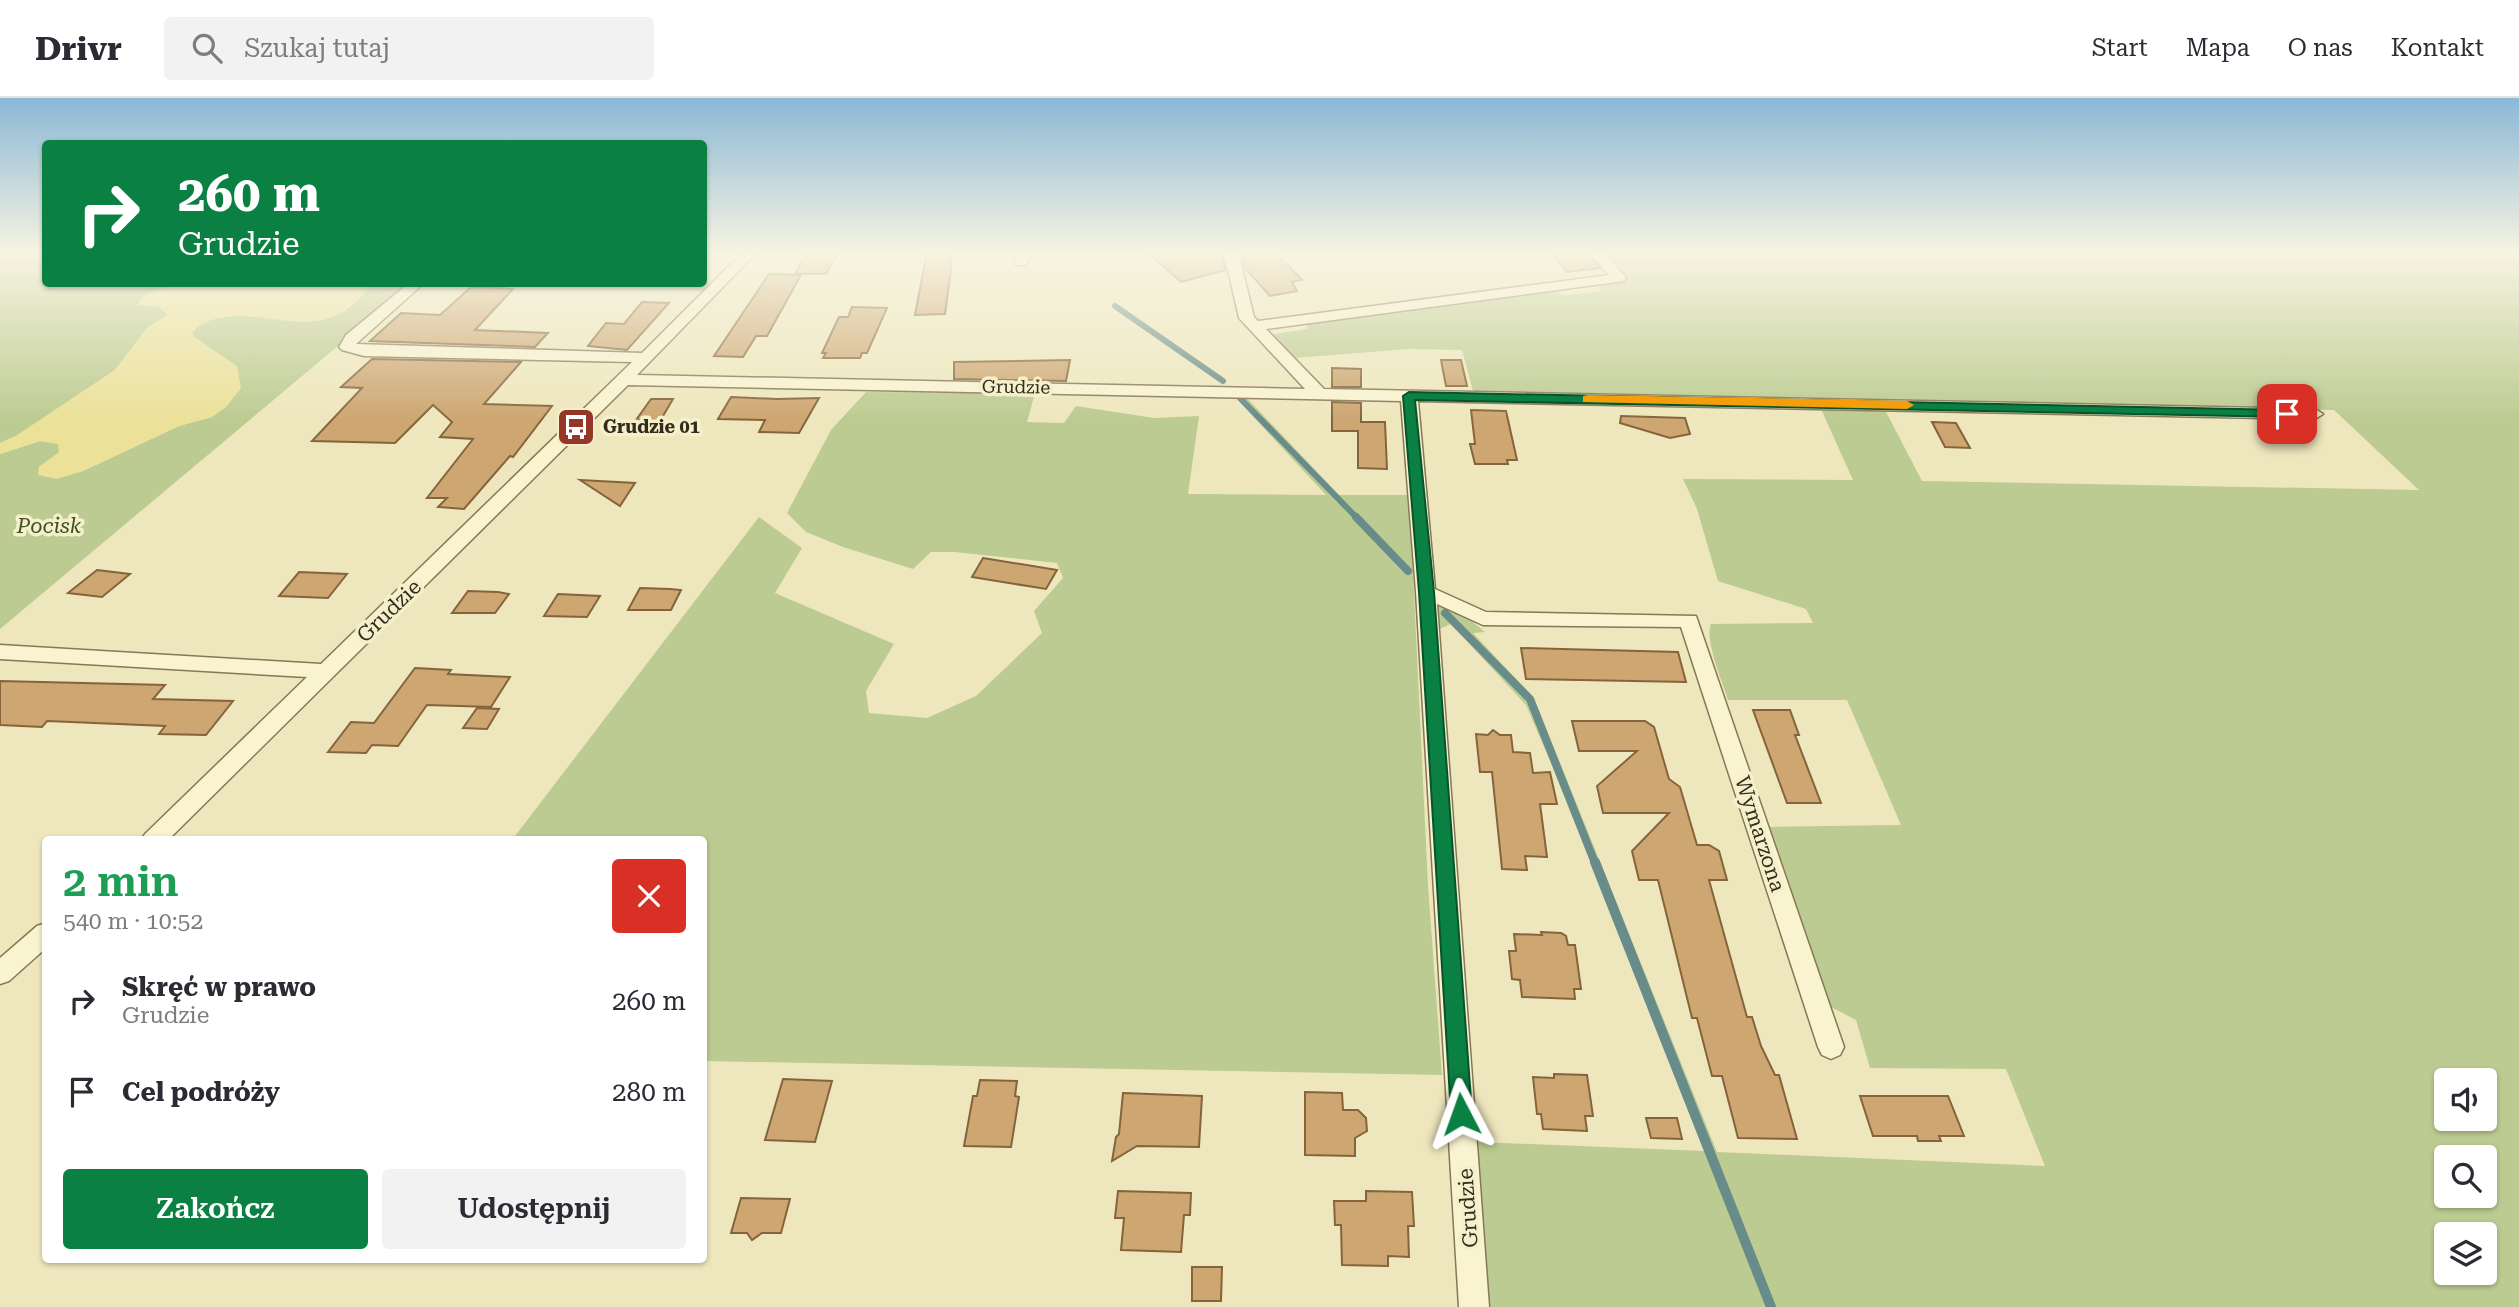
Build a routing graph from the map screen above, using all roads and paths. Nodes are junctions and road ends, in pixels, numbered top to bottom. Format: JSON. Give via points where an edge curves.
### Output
{"nodes":[{"id":1,"x":387,"y":308,"type":"edge"},
{"id":2,"x":694,"y":308,"type":"edge"},
{"id":3,"x":1244,"y":308,"type":"edge"},
{"id":4,"x":1388,"y":308,"type":"edge"},
{"id":5,"x":1254,"y":326,"type":"junction"},
{"id":6,"x":646,"y":358,"type":"junction"},
{"id":7,"x":623,"y":380,"type":"junction"},
{"id":8,"x":1318,"y":393,"type":"junction"},
{"id":9,"x":1409,"y":396,"type":"junction"},
{"id":10,"x":2315,"y":414,"type":"dead end"},
{"id":11,"x":1426,"y":592,"type":"junction"},
{"id":12,"x":0,"y":652,"type":"edge"},
{"id":13,"x":327,"y":671,"type":"junction"},
{"id":14,"x":157,"y":836,"type":"edge"},
{"id":15,"x":42,"y":936,"type":"edge"},
{"id":16,"x":0,"y":973,"type":"edge"},
{"id":17,"x":1831,"y":1047,"type":"dead end"},
{"id":18,"x":1474,"y":1307,"type":"edge"}],
"edges":[{"from":1,"to":6,"type":"street","via":[[351,338],[347,347]]},
{"from":2,"to":6,"type":"street","name":"Grudzie"},
{"from":3,"to":5,"type":"street"},
{"from":4,"to":5,"type":"street"},
{"from":5,"to":8,"type":"street"},
{"from":6,"to":7,"type":"street","name":"Grudzie"},
{"from":7,"to":8,"type":"street","name":"Grudzie"},
{"from":7,"to":13,"type":"street","name":"Grudzie"},
{"from":8,"to":9,"type":"street","name":"Grudzie"},
{"from":9,"to":10,"type":"street","name":"Grudzie"},
{"from":9,"to":11,"type":"street","name":"Grudzie"},
{"from":11,"to":17,"type":"street","name":"Wymarzona","via":[[1483,618],[1689,621]]},
{"from":11,"to":18,"type":"street","name":"Grudzie"},
{"from":12,"to":13,"type":"street"},
{"from":13,"to":14,"type":"street","name":"Grudzie"},
{"from":15,"to":16,"type":"street"}]}
